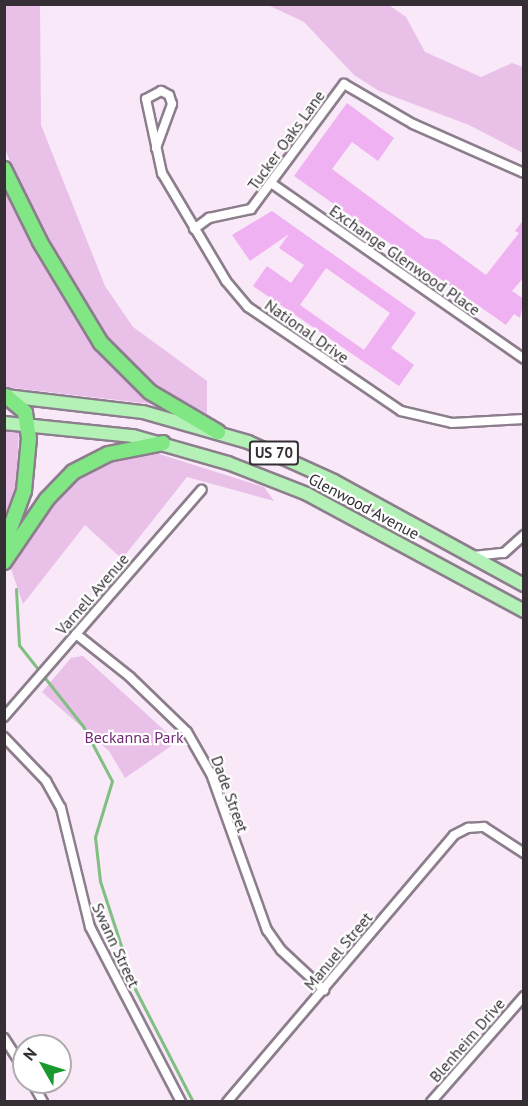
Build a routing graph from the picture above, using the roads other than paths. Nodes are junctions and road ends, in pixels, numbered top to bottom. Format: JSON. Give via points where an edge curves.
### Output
{"nodes":[{"id":1,"x":156,"y":148,"type":"junction"},
{"id":2,"x":4,"y":169,"type":"edge"},
{"id":3,"x":524,"y":173,"type":"edge"},
{"id":4,"x":272,"y":183,"type":"junction"},
{"id":5,"x":194,"y":229,"type":"junction"},
{"id":6,"x":524,"y":359,"type":"edge"},
{"id":7,"x":6,"y":396,"type":"edge"},
{"id":8,"x":524,"y":418,"type":"edge"},
{"id":9,"x":4,"y":423,"type":"edge"},
{"id":10,"x":28,"y":423,"type":"junction"},
{"id":11,"x":218,"y":432,"type":"junction"},
{"id":12,"x":163,"y":443,"type":"junction"},
{"id":13,"x":201,"y":490,"type":"dead end"},
{"id":14,"x":524,"y":535,"type":"edge"},
{"id":15,"x":4,"y":545,"type":"edge"},
{"id":16,"x":471,"y":556,"type":"junction"},
{"id":17,"x":4,"y":562,"type":"edge"},
{"id":18,"x":520,"y":583,"type":"edge"},
{"id":19,"x":506,"y":602,"type":"junction"},
{"id":20,"x":524,"y":612,"type":"edge"},
{"id":21,"x":76,"y":634,"type":"junction"},
{"id":22,"x":4,"y":717,"type":"edge"},
{"id":23,"x":4,"y":737,"type":"edge"},
{"id":24,"x":524,"y":853,"type":"edge"},
{"id":25,"x":324,"y":990,"type":"junction"},
{"id":26,"x":524,"y":996,"type":"edge"},
{"id":27,"x":181,"y":1101,"type":"edge"},
{"id":28,"x":227,"y":1101,"type":"edge"},
{"id":29,"x":431,"y":1101,"type":"edge"}],
"edges":[{"from":1,"to":1,"type":"street","name":"National Drive","via":[[172,104],[161,91],[146,99],[151,139]]},
{"from":1,"to":5,"type":"street","name":"National Drive","via":[[162,173]]},
{"from":2,"to":11,"type":"highway","via":[[40,242],[101,343],[150,392]]},
{"from":3,"to":4,"type":"street","name":"Tucker Oaks Lane","via":[[412,124],[344,84]]},
{"from":4,"to":5,"type":"street","name":"Tucker Oaks Lane","via":[[251,209],[209,218]]},
{"from":4,"to":6,"type":"street","name":"Exchange Glenwood Place"},
{"from":5,"to":8,"type":"street","name":"National Drive","via":[[226,281],[248,307],[383,401],[420,418],[452,423]]},
{"from":7,"to":10,"type":"highway","via":[[21,406]]},
{"from":7,"to":11,"type":"main road","name":"Glenwood Avenue","number":"US 70","via":[[106,405]]},
{"from":9,"to":10,"type":"main road","name":"Glenwood Avenue","number":"US 70"},
{"from":10,"to":12,"type":"main road","name":"Glenwood Avenue","number":"US 70"},
{"from":10,"to":15,"type":"highway","via":[[24,491]]},
{"from":11,"to":16,"type":"main road","name":"Glenwood Avenue","number":"US 70","via":[[302,465]]},
{"from":12,"to":17,"type":"highway","via":[[108,454],[73,472],[55,489]]},
{"from":12,"to":19,"type":"main road","name":"Glenwood Avenue","number":"US 70","via":[[307,494]]},
{"from":13,"to":21,"type":"street","name":"Varnell Avenue"},
{"from":14,"to":16,"type":"street","via":[[504,553]]},
{"from":16,"to":18,"type":"main road","name":"Glenwood Avenue","number":"US 70"},
{"from":18,"to":19,"type":"main road"},
{"from":19,"to":20,"type":"main road","name":"Glenwood Avenue","number":"US 70"},
{"from":21,"to":22,"type":"street","name":"Varnell Avenue"},
{"from":21,"to":25,"type":"street","name":"Dade Street","via":[[130,677],[187,732],[211,774],[267,930],[281,950]]},
{"from":23,"to":27,"type":"street","name":"Swann Street","via":[[46,781],[61,808],[90,927]]},
{"from":24,"to":25,"type":"street","name":"Manuel Street","via":[[484,827],[454,835]]},
{"from":25,"to":28,"type":"street","name":"Manuel Street"},
{"from":26,"to":29,"type":"street","name":"Blenheim Drive"}]}
